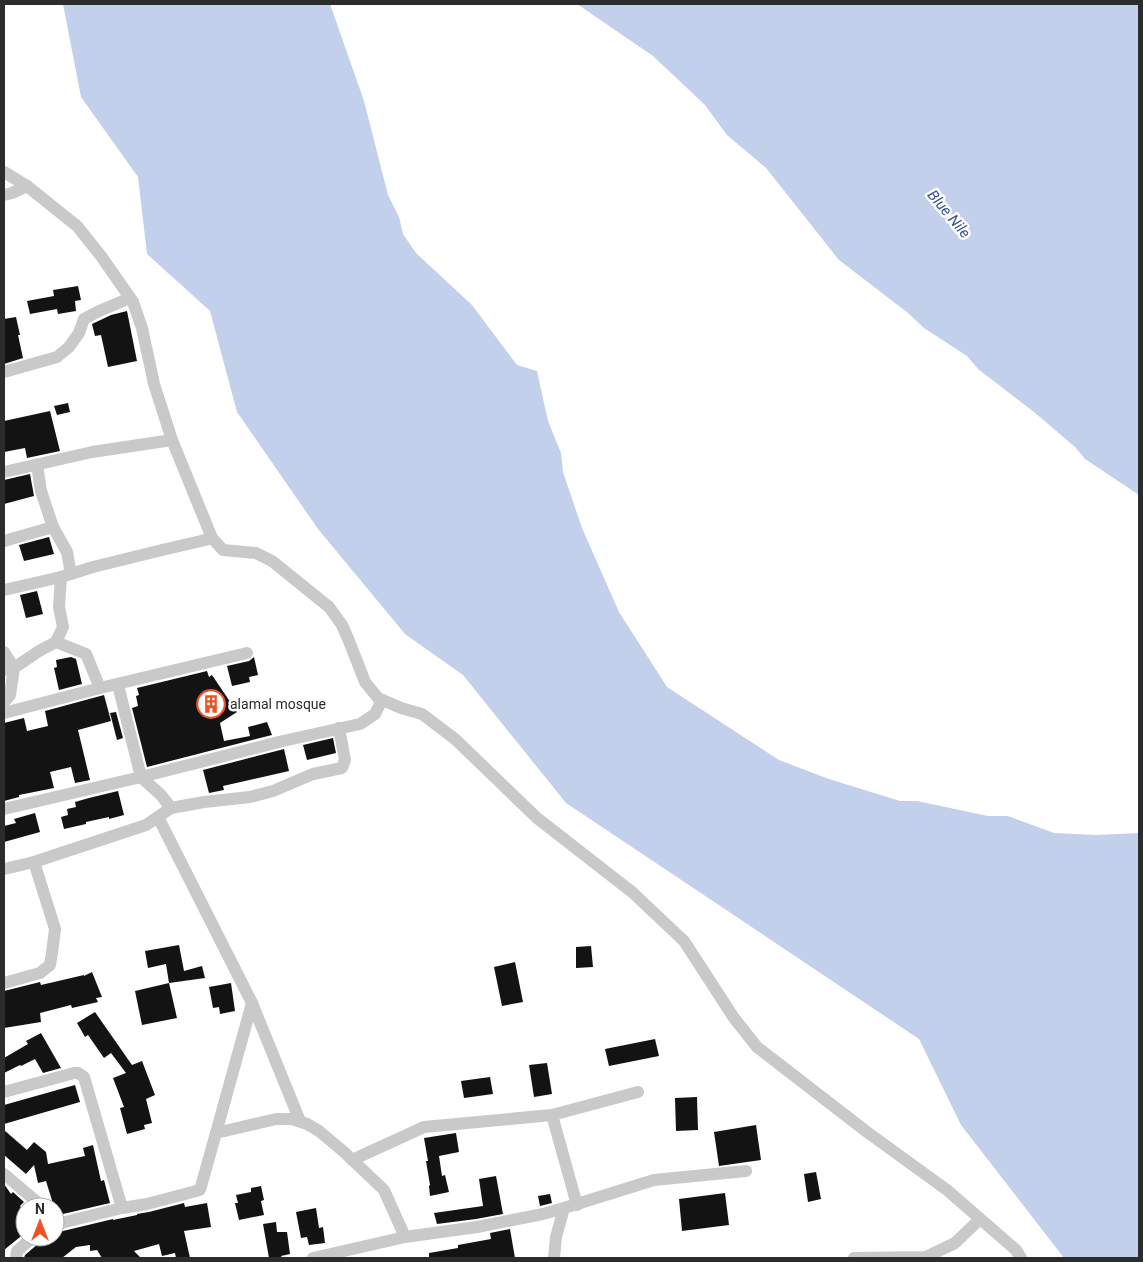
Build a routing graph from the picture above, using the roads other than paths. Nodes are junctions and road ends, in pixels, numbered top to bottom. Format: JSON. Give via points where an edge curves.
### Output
{"nodes":[{"id":1,"x":4,"y":172,"type":"edge"},
{"id":2,"x":27,"y":186,"type":"junction"},
{"id":3,"x":4,"y":195,"type":"edge"},
{"id":4,"x":130,"y":298,"type":"junction"},
{"id":5,"x":4,"y":372,"type":"edge"},
{"id":6,"x":172,"y":440,"type":"junction"},
{"id":7,"x":37,"y":465,"type":"junction"},
{"id":8,"x":4,"y":472,"type":"edge"},
{"id":9,"x":54,"y":527,"type":"junction"},
{"id":10,"x":212,"y":538,"type":"junction"},
{"id":11,"x":4,"y":541,"type":"edge"},
{"id":12,"x":66,"y":576,"type":"junction"},
{"id":13,"x":4,"y":590,"type":"edge"},
{"id":14,"x":56,"y":642,"type":"junction"},
{"id":15,"x":4,"y":652,"type":"edge"},
{"id":16,"x":247,"y":653,"type":"dead end"},
{"id":17,"x":9,"y":669,"type":"edge"},
{"id":18,"x":118,"y":685,"type":"junction"},
{"id":19,"x":100,"y":688,"type":"junction"},
{"id":20,"x":382,"y":700,"type":"junction"},
{"id":21,"x":4,"y":702,"type":"edge"},
{"id":22,"x":4,"y":713,"type":"edge"},
{"id":23,"x":339,"y":728,"type":"junction"},
{"id":24,"x":141,"y":777,"type":"junction"},
{"id":25,"x":171,"y":808,"type":"junction"},
{"id":26,"x":4,"y":809,"type":"edge"},
{"id":27,"x":158,"y":817,"type":"junction"},
{"id":28,"x":34,"y":862,"type":"junction"},
{"id":29,"x":4,"y":869,"type":"edge"},
{"id":30,"x":4,"y":983,"type":"edge"},
{"id":31,"x":252,"y":1003,"type":"junction"},
{"id":32,"x":4,"y":1092,"type":"edge"},
{"id":33,"x":638,"y":1092,"type":"dead end"},
{"id":34,"x":552,"y":1115,"type":"junction"},
{"id":35,"x":300,"y":1121,"type":"junction"},
{"id":36,"x":216,"y":1133,"type":"junction"},
{"id":37,"x":352,"y":1160,"type":"junction"},
{"id":38,"x":746,"y":1171,"type":"dead end"},
{"id":39,"x":4,"y":1174,"type":"edge"},
{"id":40,"x":31,"y":1197,"type":"edge"},
{"id":41,"x":571,"y":1206,"type":"junction"},
{"id":42,"x":122,"y":1208,"type":"junction"},
{"id":43,"x":980,"y":1218,"type":"junction"},
{"id":44,"x":65,"y":1222,"type":"edge"},
{"id":45,"x":405,"y":1237,"type":"junction"},
{"id":46,"x":22,"y":1247,"type":"edge"},
{"id":47,"x":16,"y":1258,"type":"edge"},
{"id":48,"x":313,"y":1258,"type":"edge"},
{"id":49,"x":554,"y":1258,"type":"edge"},
{"id":50,"x":854,"y":1258,"type":"edge"},
{"id":51,"x":1021,"y":1258,"type":"edge"}],
"edges":[{"from":1,"to":2,"type":"street"},
{"from":2,"to":3,"type":"street"},
{"from":2,"to":4,"type":"street","via":[[77,226]]},
{"from":4,"to":5,"type":"street","via":[[84,319],[79,333],[57,357]]},
{"from":4,"to":6,"type":"street","via":[[142,328],[154,384]]},
{"from":6,"to":7,"type":"street","via":[[92,452]]},
{"from":6,"to":10,"type":"street"},
{"from":7,"to":8,"type":"street"},
{"from":7,"to":9,"type":"street","via":[[41,491]]},
{"from":9,"to":11,"type":"street"},
{"from":9,"to":12,"type":"street","via":[[67,552]]},
{"from":10,"to":12,"type":"street"},
{"from":10,"to":20,"type":"street","via":[[223,550],[256,553],[272,561],[330,607],[342,625],[365,682]]},
{"from":12,"to":13,"type":"street"},
{"from":12,"to":14,"type":"street","via":[[59,606],[63,627]]},
{"from":14,"to":17,"type":"street"},
{"from":14,"to":19,"type":"street","via":[[86,654]]},
{"from":15,"to":17,"type":"street"},
{"from":16,"to":18,"type":"street"},
{"from":17,"to":21,"type":"street","via":[[10,696]]},
{"from":18,"to":19,"type":"street"},
{"from":18,"to":24,"type":"street"},
{"from":19,"to":22,"type":"street"},
{"from":20,"to":23,"type":"street","via":[[375,714],[360,724]]},
{"from":20,"to":43,"type":"street","via":[[422,714],[449,734],[538,818],[632,892],[684,941],[734,1018],[757,1046]]},
{"from":23,"to":24,"type":"street"},
{"from":23,"to":25,"type":"street","via":[[345,760],[342,768],[313,774],[250,797]]},
{"from":24,"to":25,"type":"street","via":[[161,794]]},
{"from":24,"to":26,"type":"street"},
{"from":25,"to":27,"type":"street"},
{"from":27,"to":28,"type":"street","via":[[146,825]]},
{"from":27,"to":31,"type":"street"},
{"from":28,"to":29,"type":"street"},
{"from":28,"to":30,"type":"street","via":[[55,929],[50,965],[40,973]]},
{"from":31,"to":35,"type":"street"},
{"from":31,"to":36,"type":"street"},
{"from":32,"to":42,"type":"street","via":[[74,1073],[84,1077]]},
{"from":33,"to":34,"type":"street"},
{"from":34,"to":37,"type":"street","via":[[424,1127]]},
{"from":34,"to":41,"type":"street"},
{"from":35,"to":36,"type":"street","via":[[276,1119]]},
{"from":35,"to":37,"type":"street","via":[[319,1131]]},
{"from":36,"to":42,"type":"street","via":[[200,1190]]},
{"from":37,"to":45,"type":"street","via":[[384,1190]]},
{"from":38,"to":41,"type":"street","via":[[654,1180]]},
{"from":39,"to":40,"type":"street"},
{"from":41,"to":45,"type":"street","via":[[477,1227]]},
{"from":41,"to":49,"type":"street","via":[[556,1237]]},
{"from":42,"to":44,"type":"street"},
{"from":43,"to":50,"type":"street","via":[[955,1243],[926,1257]]},
{"from":43,"to":51,"type":"street"},
{"from":45,"to":48,"type":"street"},
{"from":46,"to":47,"type":"street"}]}
